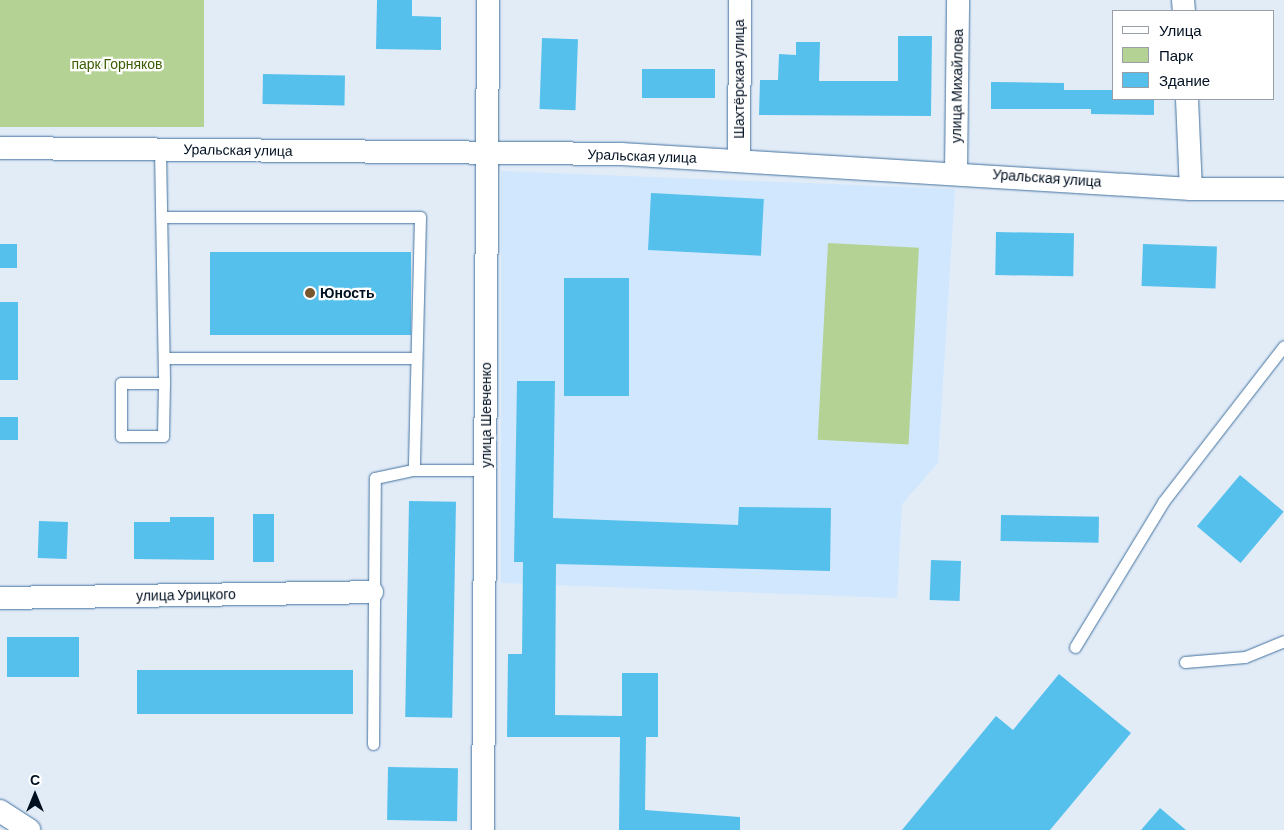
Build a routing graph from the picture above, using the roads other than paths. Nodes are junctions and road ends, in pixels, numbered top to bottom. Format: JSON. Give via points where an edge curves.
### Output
{"nodes":[{"id":1,"x":488,"y":0,"type":"edge"},
{"id":2,"x":740,"y":0,"type":"edge"},
{"id":3,"x":958,"y":0,"type":"edge"},
{"id":4,"x":1188,"y":100,"type":"edge"},
{"id":5,"x":0,"y":148,"type":"edge"},
{"id":6,"x":160,"y":150,"type":"junction"},
{"id":7,"x":486,"y":153,"type":"junction"},
{"id":8,"x":739,"y":159,"type":"junction"},
{"id":9,"x":956,"y":172,"type":"junction"},
{"id":10,"x":1192,"y":189,"type":"junction"},
{"id":11,"x":1284,"y":189,"type":"edge"},
{"id":12,"x":162,"y":218,"type":"junction"},
{"id":13,"x":1284,"y":346,"type":"edge"},
{"id":14,"x":164,"y":358,"type":"junction"},
{"id":15,"x":416,"y":358,"type":"junction"},
{"id":16,"x":164,"y":383,"type":"junction"},
{"id":17,"x":414,"y":470,"type":"junction"},
{"id":18,"x":486,"y":470,"type":"junction"},
{"id":19,"x":372,"y":592,"type":"junction"},
{"id":20,"x":0,"y":598,"type":"edge"},
{"id":21,"x":1284,"y":641,"type":"edge"},
{"id":22,"x":1075,"y":647,"type":"dead end"},
{"id":23,"x":1185,"y":662,"type":"dead end"},
{"id":24,"x":373,"y":744,"type":"dead end"},
{"id":25,"x":0,"y":811,"type":"edge"},
{"id":26,"x":29,"y":830,"type":"edge"},
{"id":27,"x":483,"y":830,"type":"edge"}],
"edges":[{"from":1,"to":7,"type":"street","name":"улица Шевченко"},
{"from":2,"to":8,"type":"street","name":"Шахтёрская улица"},
{"from":3,"to":9,"type":"street","name":"улица Михайлова"},
{"from":4,"to":10,"type":"street"},
{"from":5,"to":6,"type":"street","name":"Уральская улица"},
{"from":6,"to":7,"type":"street","name":"Уральская улица"},
{"from":6,"to":12,"type":"lane"},
{"from":7,"to":8,"type":"street","name":"Уральская улица"},
{"from":7,"to":18,"type":"street","name":"улица Шевченко"},
{"from":8,"to":9,"type":"street","name":"Уральская улица"},
{"from":9,"to":10,"type":"street","name":"Уральская улица"},
{"from":10,"to":11,"type":"street","name":"Уральская улица"},
{"from":12,"to":14,"type":"lane"},
{"from":12,"to":15,"type":"lane","via":[[420,217]]},
{"from":13,"to":22,"type":"lane","via":[[1163,502]]},
{"from":14,"to":15,"type":"lane"},
{"from":14,"to":16,"type":"lane"},
{"from":15,"to":17,"type":"lane"},
{"from":16,"to":16,"type":"lane","via":[[163,436],[122,436],[121,384]]},
{"from":17,"to":18,"type":"lane"},
{"from":17,"to":19,"type":"lane","via":[[375,478]]},
{"from":18,"to":27,"type":"street","name":"улица Шевченко"},
{"from":19,"to":20,"type":"street","name":"улица Урицкого"},
{"from":19,"to":24,"type":"lane"},
{"from":21,"to":23,"type":"lane","via":[[1245,657]]},
{"from":25,"to":26,"type":"street"}]}
